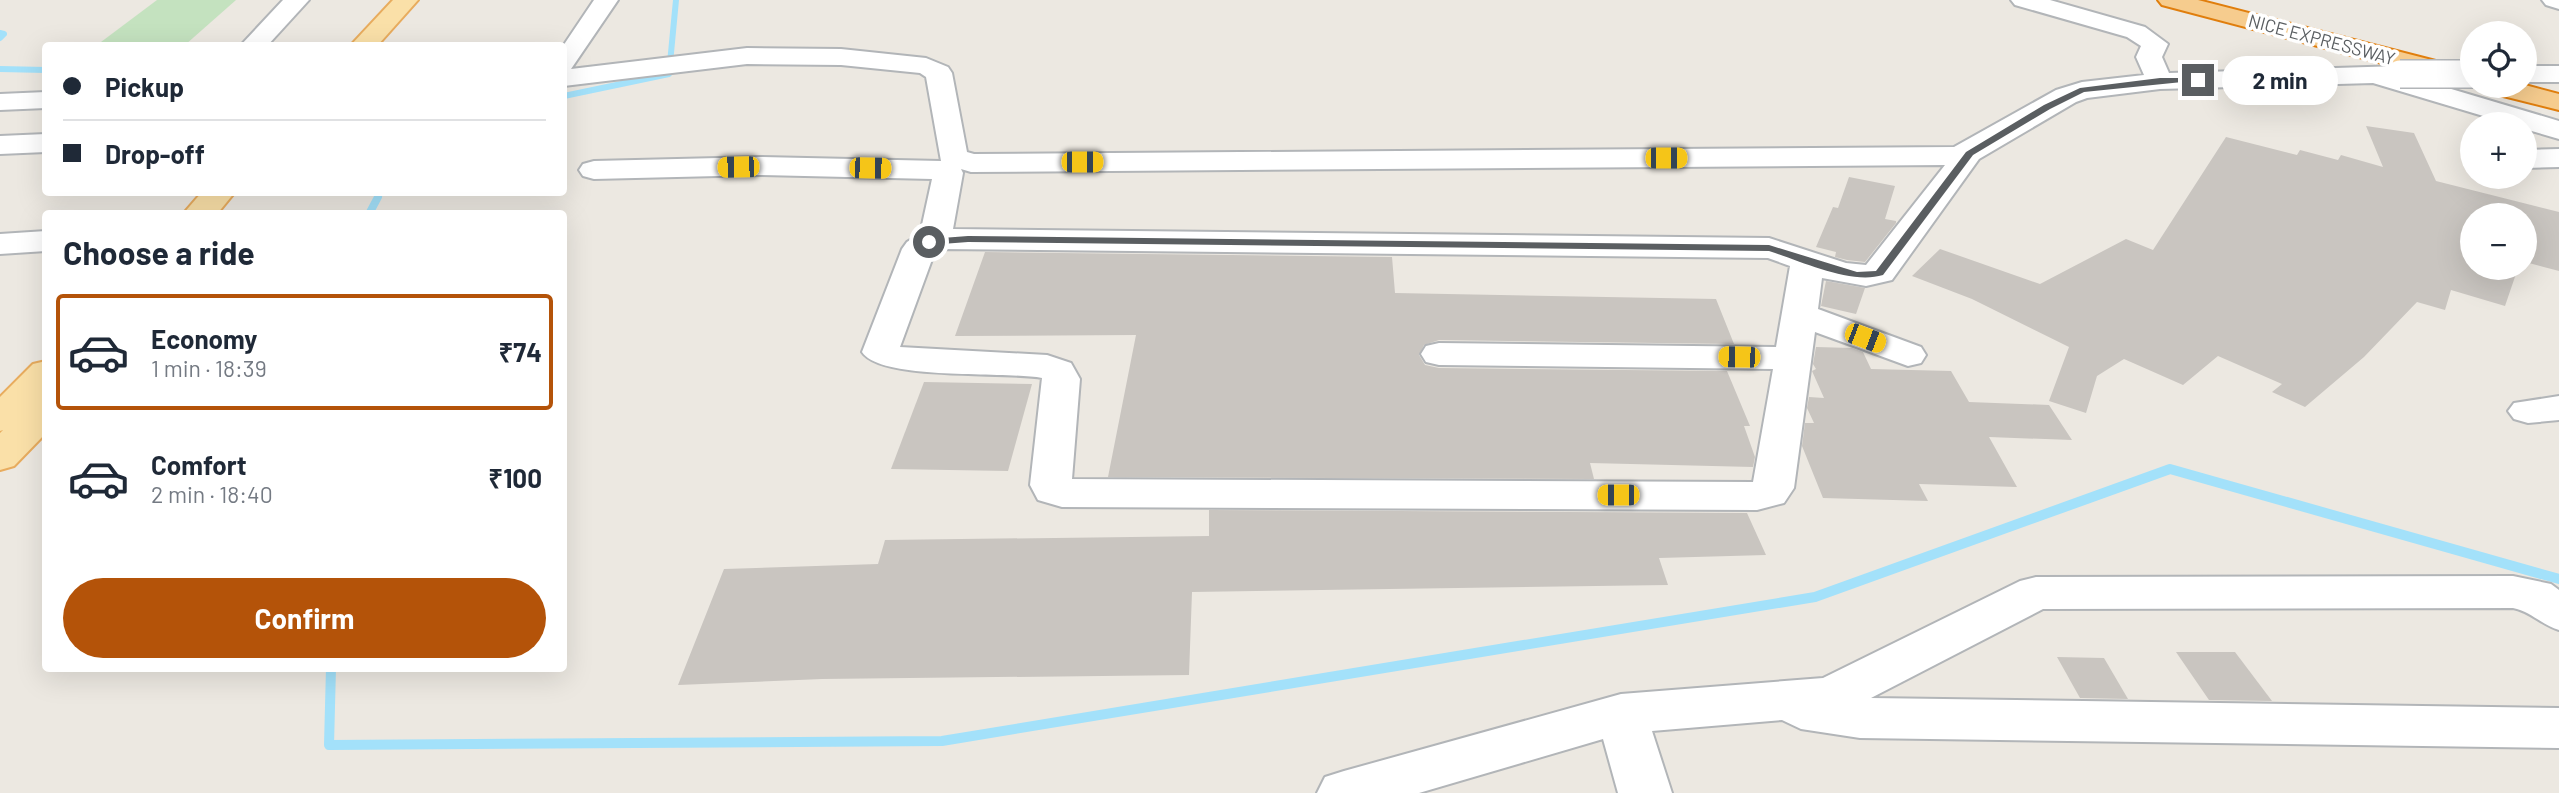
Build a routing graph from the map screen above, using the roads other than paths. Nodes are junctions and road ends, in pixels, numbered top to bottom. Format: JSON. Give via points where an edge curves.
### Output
{"nodes":[{"id":1,"x":297,"y":0,"type":"edge"},
{"id":2,"x":407,"y":0,"type":"edge"},
{"id":3,"x":429,"y":0,"type":"edge"},
{"id":4,"x":606,"y":0,"type":"edge"},
{"id":5,"x":2022,"y":0,"type":"edge"},
{"id":6,"x":2171,"y":0,"type":"edge"},
{"id":7,"x":2213,"y":0,"type":"edge"},
{"id":8,"x":256,"y":42,"type":"edge"},
{"id":9,"x":366,"y":42,"type":"edge"},
{"id":10,"x":391,"y":42,"type":"edge"},
{"id":11,"x":567,"y":58,"type":"edge"},
{"id":12,"x":2460,"y":64,"type":"edge"},
{"id":13,"x":2460,"y":74,"type":"edge"},
{"id":14,"x":2391,"y":75,"type":"junction"},
{"id":15,"x":2460,"y":77,"type":"edge"},
{"id":16,"x":567,"y":78,"type":"edge"},
{"id":17,"x":2160,"y":81,"type":"junction"},
{"id":18,"x":2537,"y":96,"type":"edge"},
{"id":19,"x":42,"y":100,"type":"edge"},
{"id":20,"x":0,"y":102,"type":"edge"},
{"id":21,"x":2559,"y":102,"type":"edge"},
{"id":22,"x":2559,"y":130,"type":"edge"},
{"id":23,"x":42,"y":143,"type":"edge"},
{"id":24,"x":0,"y":145,"type":"edge"},
{"id":25,"x":1969,"y":153,"type":"junction"},
{"id":26,"x":2559,"y":158,"type":"edge"},
{"id":27,"x":2537,"y":159,"type":"edge"},
{"id":28,"x":594,"y":170,"type":"dead end"},
{"id":29,"x":216,"y":196,"type":"edge"},
{"id":30,"x":246,"y":196,"type":"edge"},
{"id":31,"x":203,"y":210,"type":"edge"},
{"id":32,"x":233,"y":210,"type":"edge"},
{"id":33,"x":935,"y":240,"type":"junction"},
{"id":34,"x":42,"y":241,"type":"edge"},
{"id":35,"x":0,"y":244,"type":"edge"},
{"id":36,"x":1808,"y":261,"type":"junction"},
{"id":37,"x":1800,"y":314,"type":"junction"},
{"id":38,"x":1439,"y":354,"type":"dead end"},
{"id":39,"x":1908,"y":355,"type":"dead end"},
{"id":40,"x":1794,"y":358,"type":"junction"},
{"id":41,"x":42,"y":376,"type":"edge"},
{"id":42,"x":42,"y":413,"type":"edge"},
{"id":43,"x":0,"y":419,"type":"edge"},
{"id":44,"x":0,"y":457,"type":"edge"},
{"id":45,"x":2559,"y":613,"type":"edge"},
{"id":46,"x":1768,"y":703,"type":"junction"},
{"id":47,"x":1621,"y":714,"type":"junction"},
{"id":48,"x":2559,"y":728,"type":"edge"},
{"id":49,"x":1370,"y":790,"type":"edge"},
{"id":50,"x":1644,"y":793,"type":"edge"}],
"edges":[{"from":1,"to":8,"type":"street"},
{"from":2,"to":9,"type":"main road"},
{"from":3,"to":10,"type":"main road"},
{"from":4,"to":11,"type":"street"},
{"from":5,"to":17,"type":"street","via":[[2150,39],[2155,44],[2149,57]]},
{"from":6,"to":13,"type":"highway","name":"NICE EXPRESSWAY"},
{"from":7,"to":12,"type":"highway","name":"NICE EXPRESSWAY"},
{"from":14,"to":15,"type":"street","bridge":true},
{"from":14,"to":17,"type":"street"},
{"from":14,"to":22,"type":"street"},
{"from":16,"to":25,"type":"street","via":[[747,56],[834,57],[930,67],[939,73],[953,157],[971,163]]},
{"from":17,"to":25,"type":"street","via":[[2074,92]]},
{"from":18,"to":21,"type":"highway"},
{"from":19,"to":20,"type":"street"},
{"from":23,"to":24,"type":"street"},
{"from":25,"to":36,"type":"street","via":[[1880,273],[1856,275]]},
{"from":26,"to":27,"type":"street"},
{"from":28,"to":33,"type":"street","via":[[760,166],[941,170],[948,173]]},
{"from":29,"to":31,"type":"main road"},
{"from":30,"to":32,"type":"main road"},
{"from":33,"to":36,"type":"street","via":[[1769,248]]},
{"from":33,"to":40,"type":"street","via":[[919,249],[880,352],[894,358],[1047,366],[1058,371],[1062,379],[1051,485],[1062,493],[1764,495],[1773,488]]},
{"from":34,"to":35,"type":"street"},
{"from":36,"to":37,"type":"street"},
{"from":37,"to":39,"type":"street"},
{"from":37,"to":40,"type":"street"},
{"from":38,"to":40,"type":"street"},
{"from":41,"to":43,"type":"main road"},
{"from":42,"to":44,"type":"main road"},
{"from":45,"to":46,"type":"street","via":[[2535,596],[2513,592],[2036,593],[1837,694]]},
{"from":46,"to":47,"type":"street"},
{"from":46,"to":48,"type":"street","via":[[1860,718]]},
{"from":47,"to":49,"type":"street"},
{"from":47,"to":50,"type":"street"}]}
